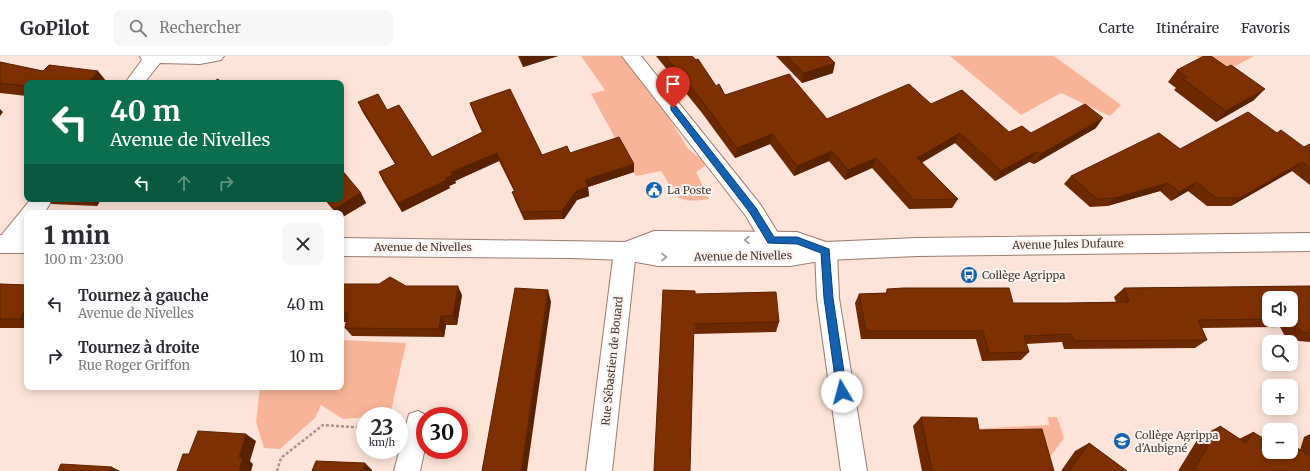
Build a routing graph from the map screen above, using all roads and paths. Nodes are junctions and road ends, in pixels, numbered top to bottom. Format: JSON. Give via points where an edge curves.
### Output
{"nodes":[{"id":1,"x":152,"y":56,"type":"edge"},
{"id":2,"x":215,"y":56,"type":"edge"},
{"id":3,"x":631,"y":56,"type":"edge"},
{"id":4,"x":136,"y":80,"type":"edge"},
{"id":5,"x":41,"y":202,"type":"edge"},
{"id":6,"x":34,"y":210,"type":"edge"},
{"id":7,"x":24,"y":224,"type":"edge"},
{"id":8,"x":772,"y":241,"type":"junction"},
{"id":9,"x":1310,"y":242,"type":"edge"},
{"id":10,"x":12,"y":244,"type":"edge"},
{"id":11,"x":344,"y":247,"type":"edge"},
{"id":12,"x":625,"y":251,"type":"junction"},
{"id":13,"x":826,"y":251,"type":"junction"},
{"id":14,"x":356,"y":427,"type":"edge"},
{"id":15,"x":416,"y":433,"type":"edge"},
{"id":16,"x":277,"y":471,"type":"edge"},
{"id":17,"x":408,"y":471,"type":"edge"},
{"id":18,"x":599,"y":471,"type":"edge"},
{"id":19,"x":854,"y":471,"type":"edge"}],
"edges":[{"from":1,"to":2,"type":"main road"},
{"from":1,"to":4,"type":"main road"},
{"from":3,"to":8,"type":"main road","via":[[753,210]]},
{"from":5,"to":6,"type":"main road"},
{"from":7,"to":10,"type":"main road"},
{"from":8,"to":12,"type":"main road","name":"Avenue de Nivelles","one_way":true,"via":[[654,240]]},
{"from":8,"to":13,"type":"main road","name":"Avenue de Nivelles","via":[[797,241]]},
{"from":9,"to":13,"type":"main road","name":"Avenue Jules Dufaure","via":[[1069,244]]},
{"from":11,"to":12,"type":"main road","name":"Avenue de Nivelles"},
{"from":12,"to":13,"type":"main road","name":"Avenue de Nivelles","one_way":true,"via":[[658,257],[790,257]]},
{"from":12,"to":18,"type":"main road","name":"Rue Sébastien de Bouard"},
{"from":13,"to":19,"type":"main road","via":[[828,298]]},
{"from":14,"to":16,"type":"path","via":[[323,425],[281,458]]},
{"from":15,"to":17,"type":"main road"}]}
